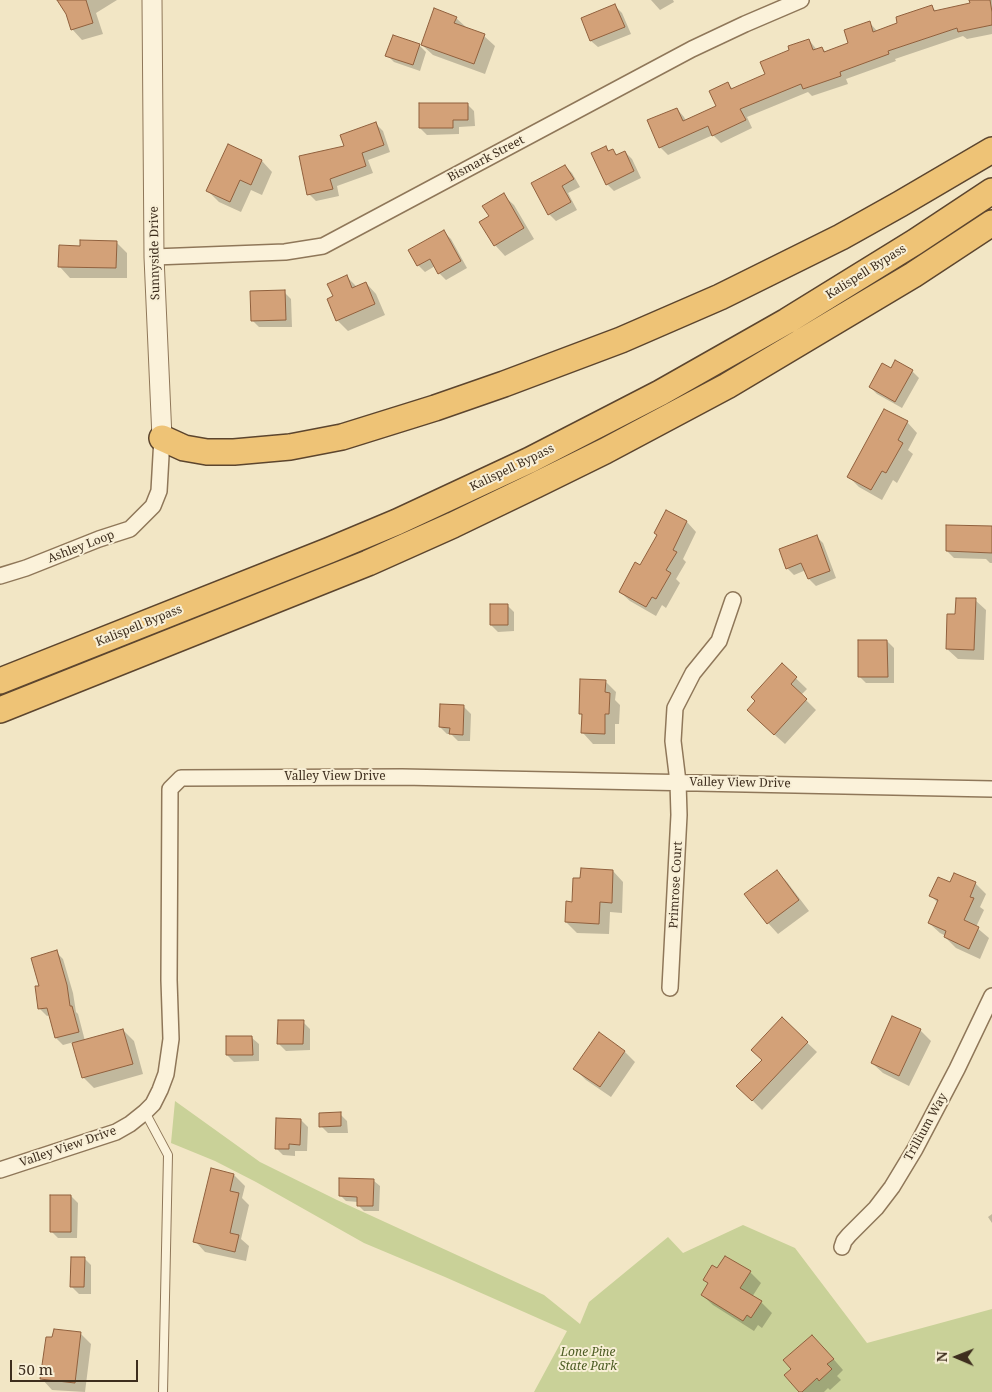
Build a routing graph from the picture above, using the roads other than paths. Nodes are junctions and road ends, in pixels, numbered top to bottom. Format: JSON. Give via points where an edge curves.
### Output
{"nodes":[{"id":1,"x":152,"y":0,"type":"edge"},
{"id":2,"x":801,"y":0,"type":"edge"},
{"id":3,"x":992,"y":150,"type":"edge"},
{"id":4,"x":992,"y":191,"type":"edge"},
{"id":5,"x":992,"y":223,"type":"edge"},
{"id":6,"x":154,"y":257,"type":"junction"},
{"id":7,"x":162,"y":438,"type":"junction"},
{"id":8,"x":153,"y":506,"type":"joint"},
{"id":9,"x":0,"y":576,"type":"edge"},
{"id":10,"x":733,"y":600,"type":"dead end"},
{"id":11,"x":0,"y":681,"type":"edge"},
{"id":12,"x":0,"y":710,"type":"edge"},
{"id":13,"x":678,"y":782,"type":"junction"},
{"id":14,"x":992,"y":789,"type":"edge"},
{"id":15,"x":670,"y":988,"type":"dead end"},
{"id":16,"x":992,"y":996,"type":"edge"},
{"id":17,"x":145,"y":1112,"type":"junction"},
{"id":18,"x":0,"y":1170,"type":"edge"},
{"id":19,"x":842,"y":1247,"type":"dead end"},
{"id":20,"x":163,"y":1392,"type":"edge"}],
"edges":[{"from":1,"to":6,"type":"street","name":"Sunnyside Drive"},
{"from":2,"to":6,"type":"street","name":"Bismark Street","via":[[692,49],[323,246],[285,252]]},
{"from":3,"to":7,"type":"highway","via":[[841,237],[720,297],[613,343],[452,402],[342,437],[290,448],[207,452],[184,448]]},
{"from":4,"to":11,"type":"highway","name":"Kalispell Bypass","via":[[787,321],[530,460],[330,550]]},
{"from":5,"to":12,"type":"highway","name":"Kalispell Bypass","via":[[913,275],[727,386],[536,485],[368,563]]},
{"from":6,"to":7,"type":"street","name":"Sunnyside Drive"},
{"from":7,"to":8,"type":"street","name":"Sunnyside Drive","via":[[159,491]]},
{"from":8,"to":9,"type":"street","name":"Ashley Loop","via":[[130,529]]},
{"from":10,"to":13,"type":"street","name":"Primrose Court","via":[[719,641],[693,673],[675,708],[672,741]]},
{"from":13,"to":14,"type":"street","name":"Valley View Drive"},
{"from":13,"to":15,"type":"street","name":"Primrose Court","via":[[680,814]]},
{"from":13,"to":17,"type":"street","name":"Valley View Drive","via":[[402,777],[182,778],[170,789],[171,1039],[166,1074],[153,1104]]},
{"from":16,"to":19,"type":"street","name":"Trillium Way","via":[[912,1155],[892,1187]]},
{"from":17,"to":18,"type":"street","name":"Valley View Drive","via":[[116,1132]]},
{"from":17,"to":20,"type":"lane","via":[[168,1155]]}]}
